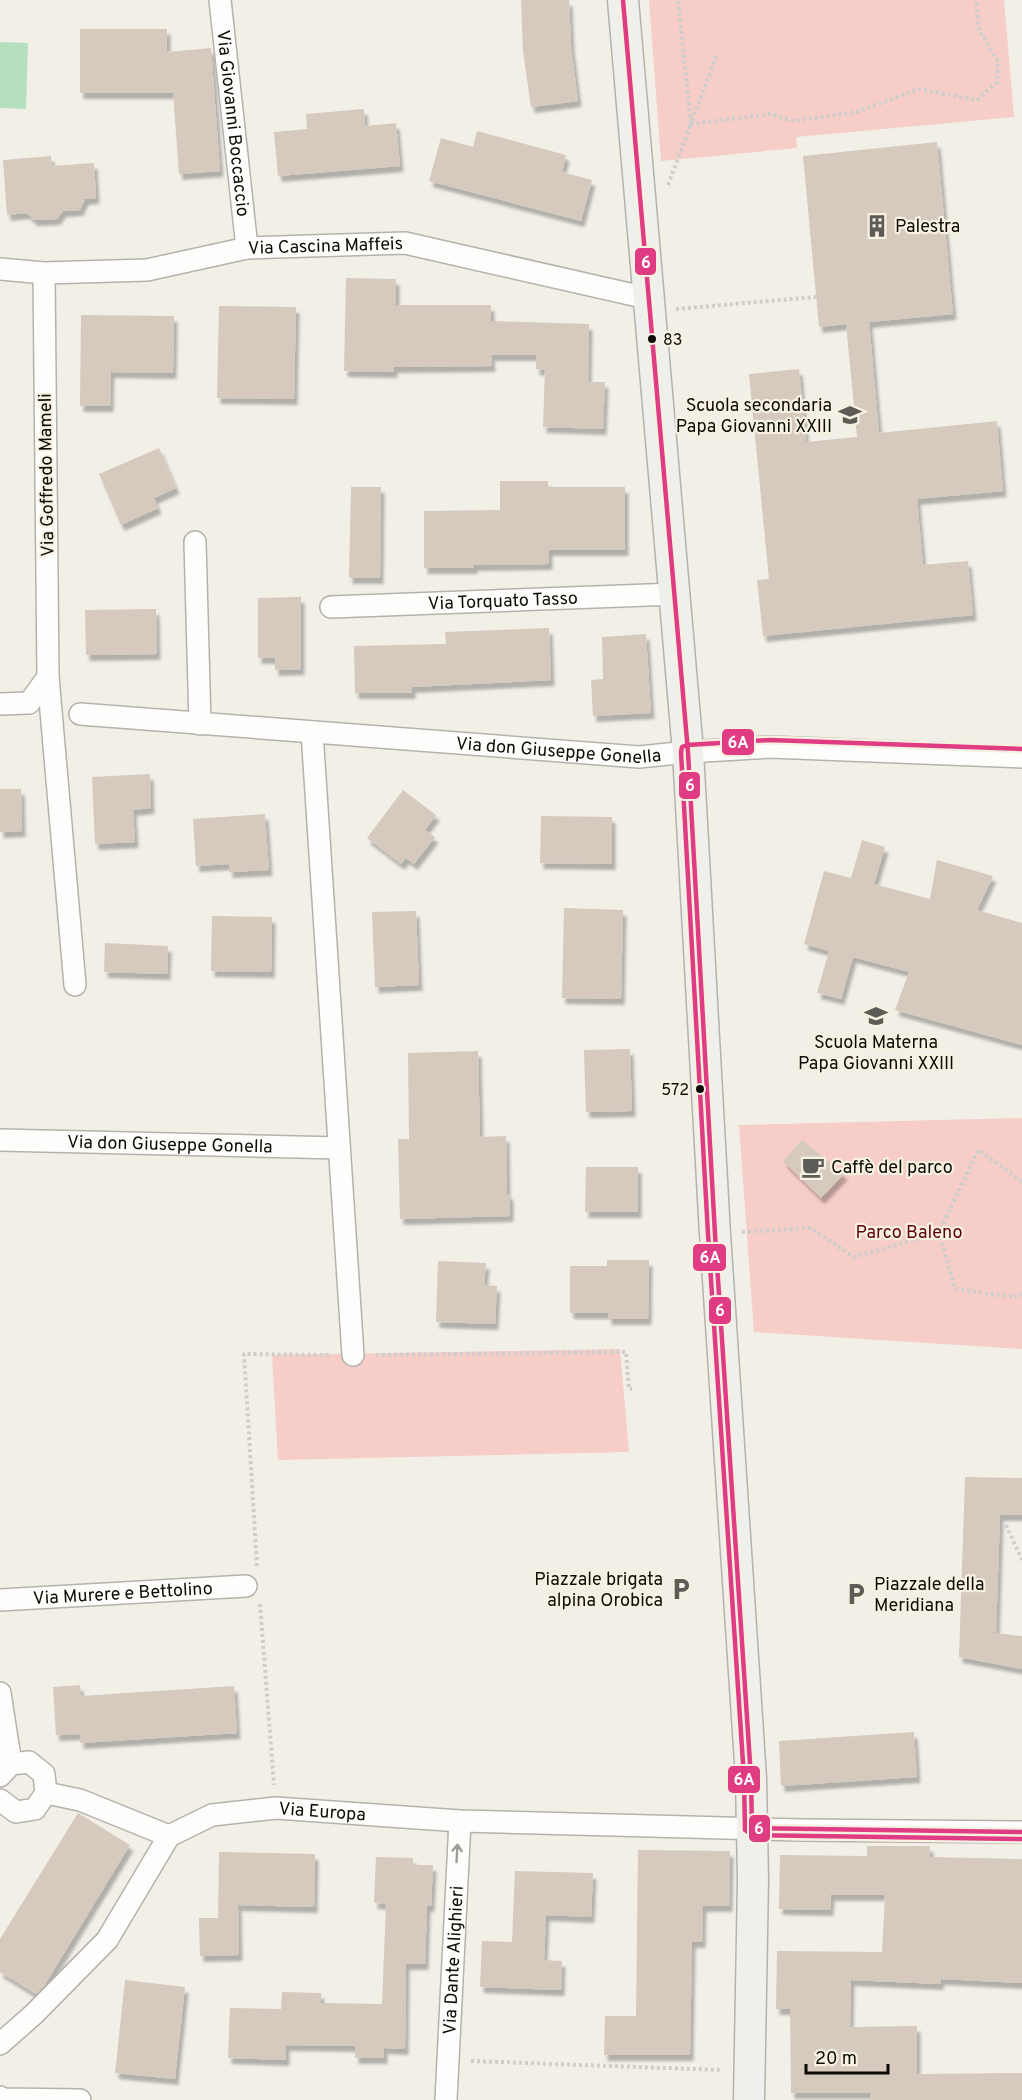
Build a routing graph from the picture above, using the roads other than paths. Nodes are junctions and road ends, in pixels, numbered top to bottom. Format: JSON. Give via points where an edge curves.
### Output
{"nodes":[{"id":1,"x":220,"y":0,"type":"edge"},
{"id":2,"x":623,"y":0,"type":"edge"},
{"id":3,"x":247,"y":248,"type":"junction"},
{"id":4,"x":0,"y":269,"type":"edge"},
{"id":5,"x":44,"y":273,"type":"junction"},
{"id":6,"x":648,"y":305,"type":"junction"},
{"id":7,"x":195,"y":542,"type":"dead end"},
{"id":8,"x":675,"y":594,"type":"junction"},
{"id":9,"x":331,"y":607,"type":"dead end"},
{"id":10,"x":48,"y":677,"type":"junction"},
{"id":11,"x":0,"y":704,"type":"edge"},
{"id":12,"x":80,"y":714,"type":"dead end"},
{"id":13,"x":200,"y":724,"type":"junction"},
{"id":14,"x":312,"y":732,"type":"junction"},
{"id":15,"x":688,"y":752,"type":"junction"},
{"id":16,"x":1022,"y":757,"type":"edge"},
{"id":17,"x":75,"y":986,"type":"dead end"},
{"id":18,"x":0,"y":1140,"type":"edge"},
{"id":19,"x":339,"y":1148,"type":"junction"},
{"id":20,"x":353,"y":1355,"type":"road end"},
{"id":21,"x":254,"y":1586,"type":"road end"},
{"id":22,"x":0,"y":1600,"type":"edge"},
{"id":23,"x":0,"y":1693,"type":"edge"},
{"id":24,"x":5,"y":1770,"type":"edge"},
{"id":25,"x":46,"y":1793,"type":"junction"},
{"id":26,"x":0,"y":1800,"type":"edge"},
{"id":27,"x":460,"y":1821,"type":"junction"},
{"id":28,"x":752,"y":1828,"type":"junction"},
{"id":29,"x":1022,"y":1832,"type":"edge"},
{"id":30,"x":169,"y":1836,"type":"junction"},
{"id":31,"x":0,"y":2044,"type":"edge"},
{"id":32,"x":749,"y":2086,"type":"edge"},
{"id":33,"x":0,"y":2097,"type":"edge"},
{"id":34,"x":80,"y":2100,"type":"edge"},
{"id":35,"x":446,"y":2100,"type":"edge"}],
"edges":[{"from":1,"to":3,"type":"street","name":"Via Giovanni Boccaccio"},
{"from":2,"to":6,"type":"street"},
{"from":3,"to":5,"type":"street","name":"Via Cascina Maffeis","via":[[147,270]]},
{"from":3,"to":6,"type":"street","name":"Via Cascina Maffeis","via":[[405,243]]},
{"from":4,"to":5,"type":"street","name":"Via Cascina Maffeis"},
{"from":5,"to":10,"type":"street","name":"Via Goffredo Mameli"},
{"from":6,"to":8,"type":"street"},
{"from":7,"to":13,"type":"street"},
{"from":8,"to":9,"type":"street","name":"Via Torquato Tasso"},
{"from":8,"to":15,"type":"street"},
{"from":10,"to":11,"type":"street","via":[[29,703]]},
{"from":10,"to":17,"type":"street","name":"Via Goffredo Mameli"},
{"from":12,"to":13,"type":"street","name":"Via don Giuseppe Gonella"},
{"from":13,"to":14,"type":"street","name":"Via don Giuseppe Gonella"},
{"from":14,"to":15,"type":"street","name":"Via don Giuseppe Gonella","via":[[639,757]]},
{"from":14,"to":19,"type":"street"},
{"from":15,"to":16,"type":"street","name":"Via don Giuseppe Gonella","via":[[770,747]]},
{"from":15,"to":28,"type":"street"},
{"from":18,"to":19,"type":"street","name":"Via don Giuseppe Gonella"},
{"from":19,"to":20,"type":"street"},
{"from":21,"to":22,"type":"street","name":"Via Murere e Bettolino"},
{"from":23,"to":24,"type":"street"},
{"from":24,"to":25,"type":"street","via":[[29,1762],[44,1774]]},
{"from":25,"to":26,"type":"street","via":[[34,1809],[16,1812]]},
{"from":25,"to":30,"type":"street","via":[[80,1800]]},
{"from":27,"to":28,"type":"street","name":"Via Europa"},
{"from":27,"to":30,"type":"street","name":"Via Europa","via":[[276,1808],[212,1815]]},
{"from":35,"to":27,"type":"street","name":"Via Dante Alighieri","one_way":true},
{"from":28,"to":29,"type":"street","name":"Via Europa"},
{"from":28,"to":32,"type":"street"},
{"from":30,"to":31,"type":"street","via":[[107,1940]]},
{"from":33,"to":34,"type":"street"}]}
